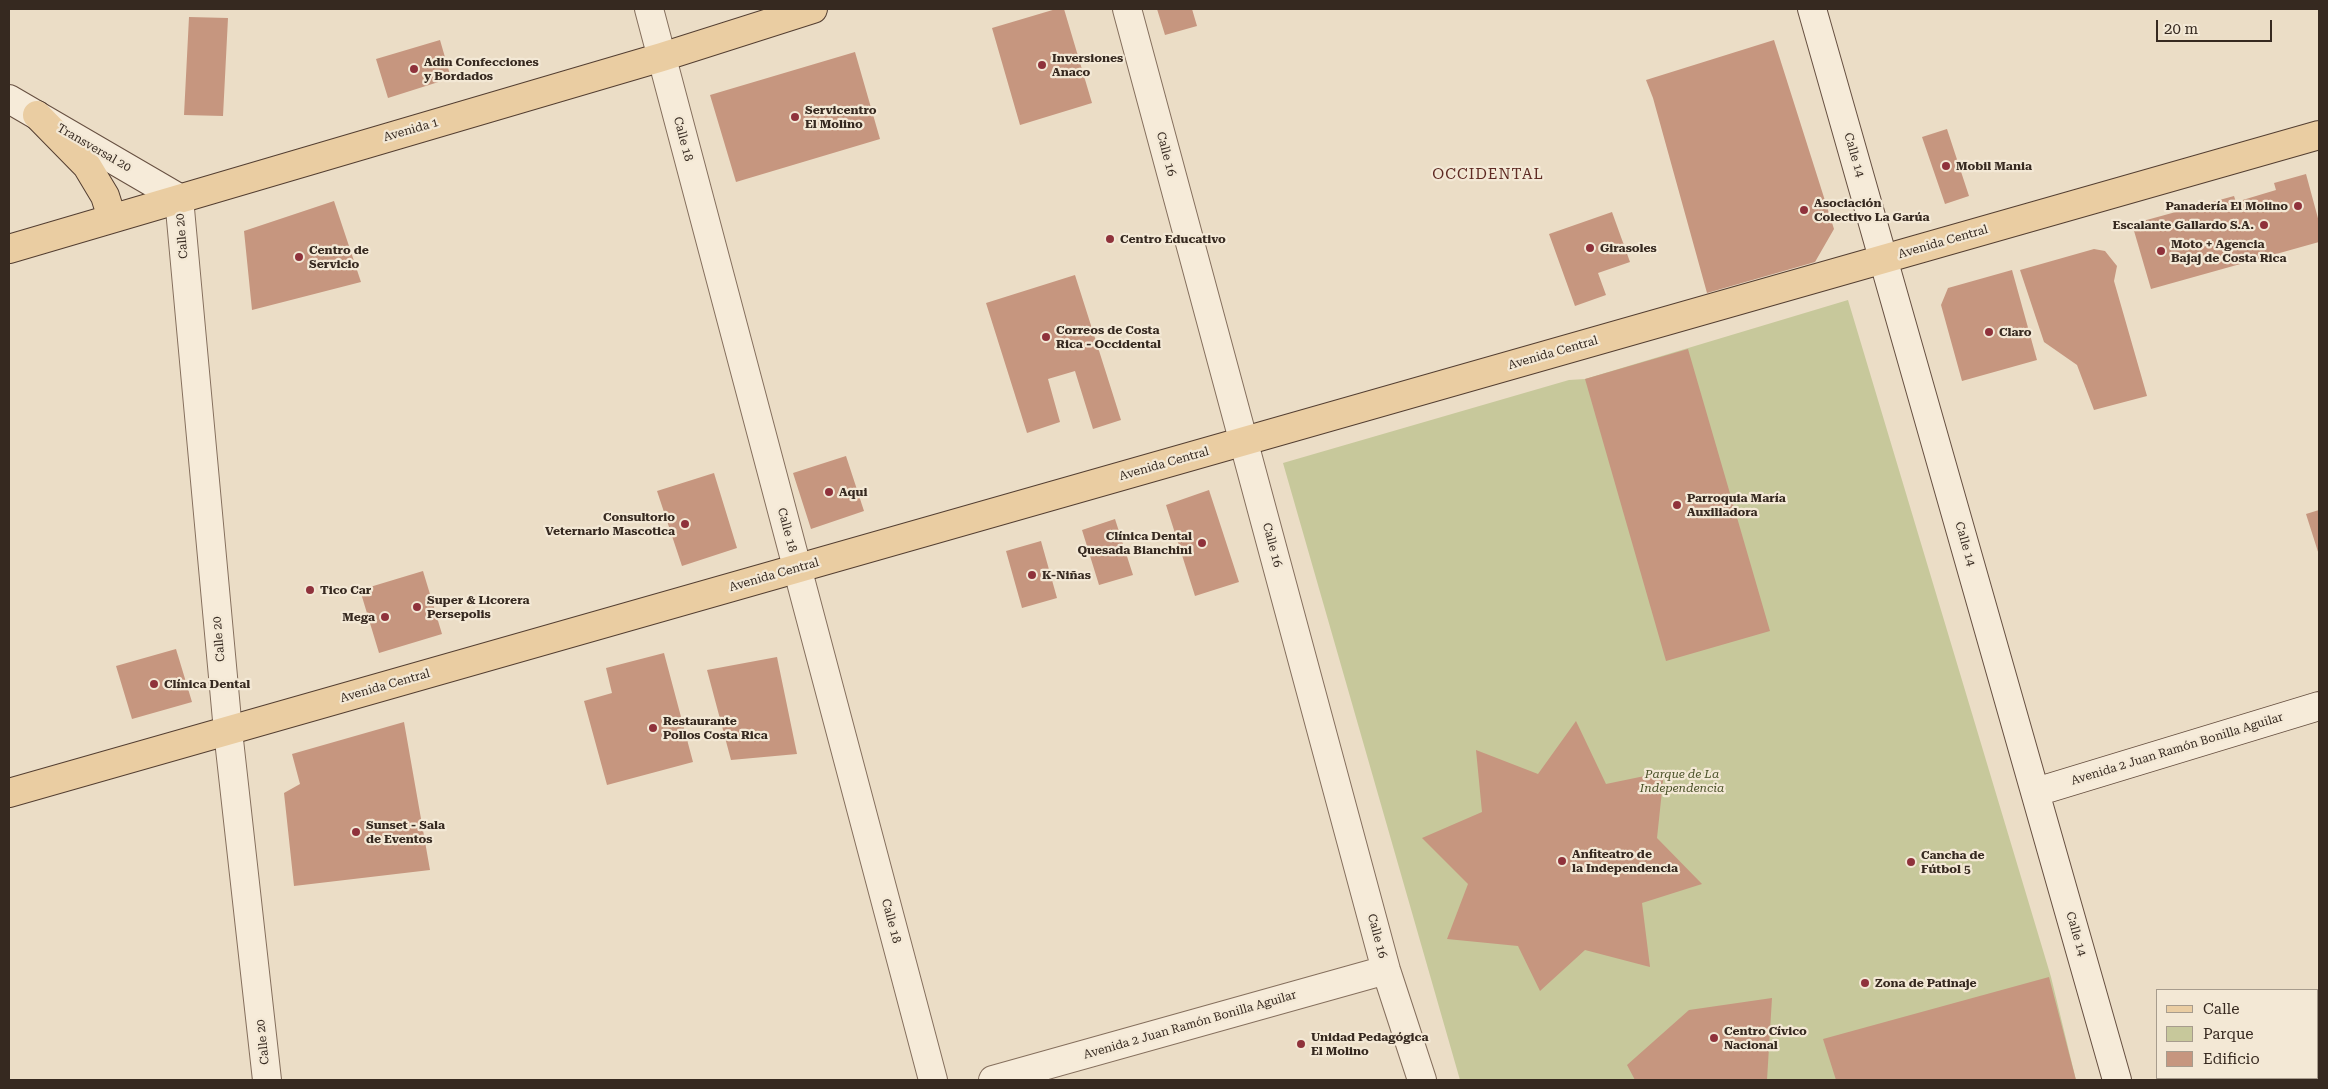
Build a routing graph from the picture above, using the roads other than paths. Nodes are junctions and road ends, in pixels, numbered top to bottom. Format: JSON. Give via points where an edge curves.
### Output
{"nodes":[{"id":1,"x":649,"y":9,"type":"edge"},
{"id":2,"x":813,"y":9,"type":"edge"},
{"id":3,"x":1127,"y":9,"type":"edge"},
{"id":4,"x":1812,"y":9,"type":"edge"},
{"id":5,"x":662,"y":57,"type":"junction"},
{"id":6,"x":9,"y":99,"type":"edge"},
{"id":7,"x":37,"y":115,"type":"junction"},
{"id":8,"x":2319,"y":135,"type":"edge"},
{"id":9,"x":179,"y":198,"type":"junction"},
{"id":10,"x":112,"y":218,"type":"junction"},
{"id":11,"x":9,"y":249,"type":"edge"},
{"id":12,"x":1884,"y":259,"type":"junction"},
{"id":13,"x":1244,"y":441,"type":"junction"},
{"id":14,"x":797,"y":569,"type":"junction"},
{"id":15,"x":2319,"y":706,"type":"edge"},
{"id":16,"x":228,"y":731,"type":"junction"},
{"id":17,"x":2036,"y":792,"type":"junction"},
{"id":18,"x":9,"y":793,"type":"edge"},
{"id":19,"x":1386,"y":970,"type":"junction"},
{"id":20,"x":267,"y":1080,"type":"edge"},
{"id":21,"x":933,"y":1080,"type":"edge"},
{"id":22,"x":994,"y":1080,"type":"edge"},
{"id":23,"x":1422,"y":1080,"type":"edge"},
{"id":24,"x":2118,"y":1080,"type":"edge"}],
"edges":[{"from":1,"to":5,"type":"street","name":"Calle 18"},
{"from":2,"to":5,"type":"main road","name":"Avenida 1"},
{"from":3,"to":13,"type":"street","name":"Calle 16"},
{"from":4,"to":12,"type":"street","name":"Calle 14"},
{"from":5,"to":9,"type":"main road","name":"Avenida 1"},
{"from":5,"to":14,"type":"street","name":"Calle 18"},
{"from":6,"to":7,"type":"street","name":"Transversal 20"},
{"from":7,"to":9,"type":"street","name":"Transversal 20"},
{"from":7,"to":10,"type":"main road","via":[[87,166],[105,196]]},
{"from":8,"to":12,"type":"main road","name":"Avenida Central"},
{"from":9,"to":10,"type":"main road","name":"Avenida 1"},
{"from":9,"to":16,"type":"street","name":"Calle 20"},
{"from":10,"to":11,"type":"main road","name":"Avenida 1"},
{"from":12,"to":13,"type":"main road","name":"Avenida Central"},
{"from":12,"to":17,"type":"street","name":"Calle 14"},
{"from":13,"to":14,"type":"main road","name":"Avenida Central"},
{"from":13,"to":19,"type":"street","name":"Calle 16"},
{"from":14,"to":16,"type":"main road","name":"Avenida Central"},
{"from":14,"to":21,"type":"street","name":"Calle 18"},
{"from":15,"to":17,"type":"street","name":"Avenida 2 Juan Ramón Bonilla Aguilar"},
{"from":16,"to":18,"type":"main road","name":"Avenida Central"},
{"from":16,"to":20,"type":"street","name":"Calle 20"},
{"from":17,"to":24,"type":"street","name":"Calle 14"},
{"from":19,"to":22,"type":"street","name":"Avenida 2 Juan Ramón Bonilla Aguilar"},
{"from":19,"to":23,"type":"street","name":"Calle 16"}]}
